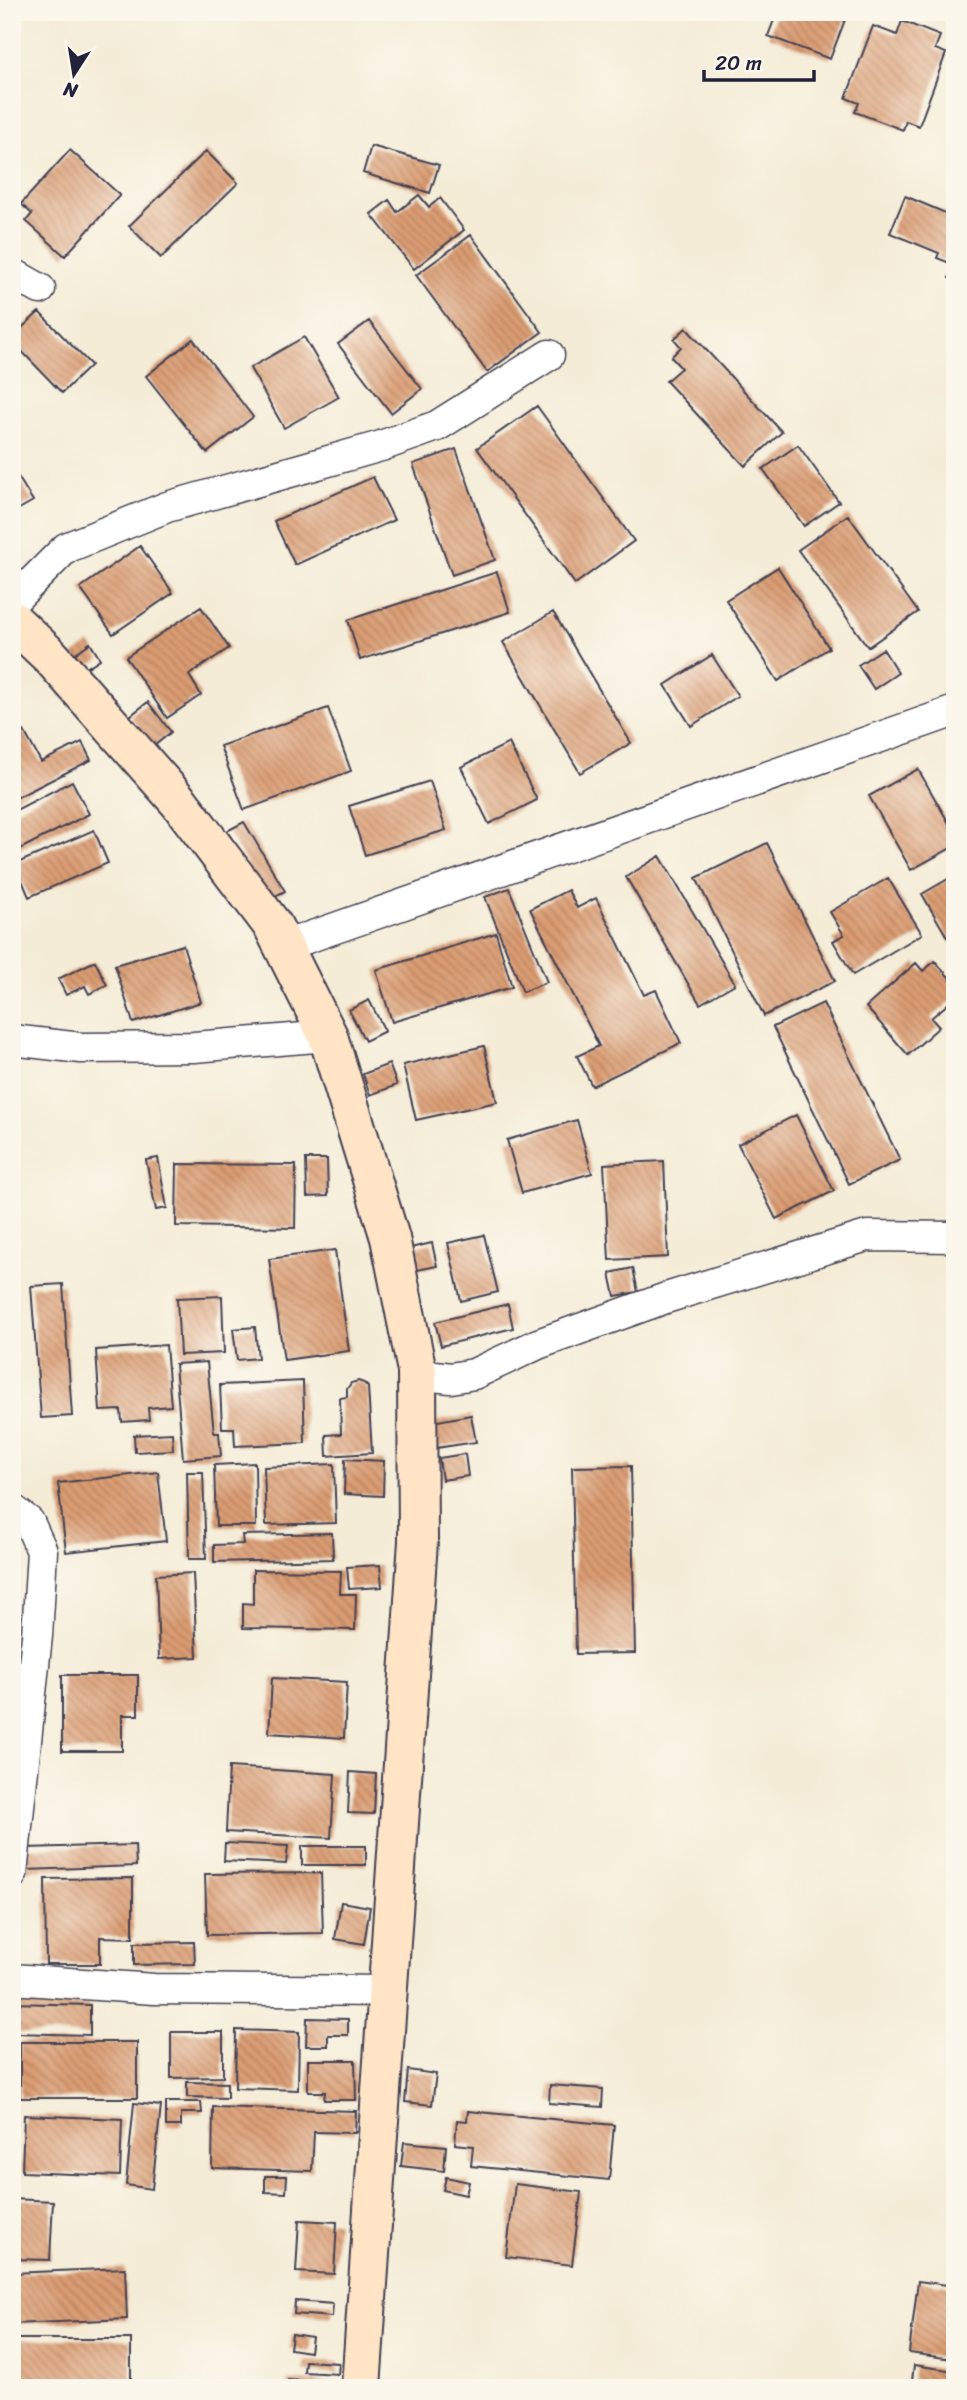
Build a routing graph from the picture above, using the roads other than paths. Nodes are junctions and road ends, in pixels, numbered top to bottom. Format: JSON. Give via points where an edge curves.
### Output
{"nodes":[{"id":1,"x":12,"y":272,"type":"edge"},
{"id":2,"x":40,"y":289,"type":"dead end"},
{"id":3,"x":550,"y":355,"type":"dead end"},
{"id":4,"x":12,"y":602,"type":"edge"},
{"id":5,"x":12,"y":620,"type":"edge"},
{"id":6,"x":955,"y":711,"type":"edge"},
{"id":7,"x":284,"y":946,"type":"junction"},
{"id":8,"x":328,"y":1036,"type":"junction"},
{"id":9,"x":12,"y":1040,"type":"edge"},
{"id":10,"x":955,"y":1237,"type":"edge"},
{"id":11,"x":417,"y":1371,"type":"junction"},
{"id":12,"x":12,"y":1509,"type":"edge"},
{"id":13,"x":12,"y":1874,"type":"edge"},
{"id":14,"x":12,"y":1979,"type":"edge"},
{"id":15,"x":388,"y":1991,"type":"junction"},
{"id":16,"x":361,"y":2388,"type":"edge"}],
"edges":[{"from":1,"to":2,"type":"street"},
{"from":3,"to":4,"type":"street","via":[[437,426],[167,507],[66,548]]},
{"from":5,"to":7,"type":"street","via":[[51,657],[180,803]]},
{"from":6,"to":7,"type":"street"},
{"from":7,"to":8,"type":"street"},
{"from":8,"to":9,"type":"street","via":[[194,1047],[81,1048]]},
{"from":8,"to":11,"type":"street","via":[[390,1238]]},
{"from":10,"to":11,"type":"street","via":[[867,1237],[666,1298],[538,1344],[474,1374],[451,1378]]},
{"from":11,"to":15,"type":"street","via":[[418,1541]]},
{"from":12,"to":13,"type":"street","via":[[29,1522],[42,1551]]},
{"from":14,"to":15,"type":"street","via":[[154,1989]]},
{"from":15,"to":16,"type":"street"}]}
